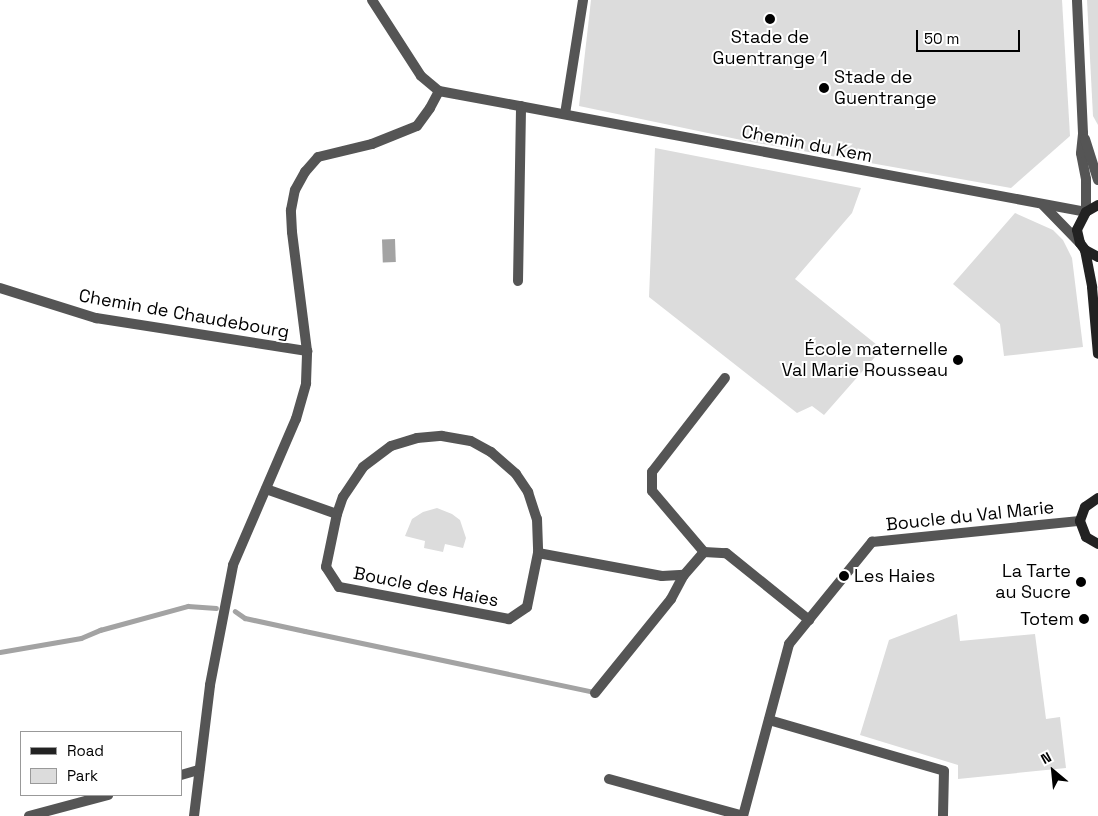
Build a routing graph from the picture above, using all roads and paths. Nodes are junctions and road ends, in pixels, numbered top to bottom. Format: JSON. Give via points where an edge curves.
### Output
{"nodes":[{"id":1,"x":372,"y":0,"type":"edge"},
{"id":2,"x":583,"y":0,"type":"edge"},
{"id":3,"x":1077,"y":0,"type":"edge"},
{"id":4,"x":439,"y":91,"type":"junction"},
{"id":5,"x":521,"y":106,"type":"junction"},
{"id":6,"x":565,"y":114,"type":"junction"},
{"id":7,"x":1083,"y":133,"type":"junction"},
{"id":8,"x":1087,"y":147,"type":"junction"},
{"id":9,"x":1098,"y":156,"type":"edge"},
{"id":10,"x":1098,"y":180,"type":"edge"},
{"id":11,"x":1043,"y":205,"type":"junction"},
{"id":12,"x":1098,"y":205,"type":"edge"},
{"id":13,"x":1086,"y":212,"type":"junction"},
{"id":14,"x":1082,"y":246,"type":"junction"},
{"id":15,"x":1098,"y":257,"type":"edge"},
{"id":16,"x":1098,"y":277,"type":"edge"},
{"id":17,"x":518,"y":281,"type":"dead end"},
{"id":18,"x":1092,"y":287,"type":"junction"},
{"id":19,"x":0,"y":288,"type":"edge"},
{"id":20,"x":307,"y":351,"type":"junction"},
{"id":21,"x":1098,"y":354,"type":"edge"},
{"id":22,"x":726,"y":378,"type":"dead end"},
{"id":23,"x":266,"y":489,"type":"junction"},
{"id":24,"x":1098,"y":498,"type":"edge"},
{"id":25,"x":337,"y":514,"type":"junction"},
{"id":26,"x":1080,"y":521,"type":"junction"},
{"id":27,"x":1098,"y":544,"type":"edge"},
{"id":28,"x":704,"y":552,"type":"junction"},
{"id":29,"x":538,"y":553,"type":"junction"},
{"id":30,"x":684,"y":575,"type":"junction"},
{"id":31,"x":809,"y":620,"type":"junction"},
{"id":32,"x":595,"y":693,"type":"dead end"},
{"id":33,"x":769,"y":720,"type":"junction"},
{"id":34,"x":199,"y":770,"type":"junction"},
{"id":35,"x":182,"y":775,"type":"edge"},
{"id":36,"x":609,"y":780,"type":"dead end"},
{"id":37,"x":104,"y":796,"type":"edge"},
{"id":38,"x":29,"y":816,"type":"edge"},
{"id":39,"x":194,"y":816,"type":"edge"},
{"id":40,"x":743,"y":816,"type":"edge"},
{"id":41,"x":943,"y":816,"type":"edge"}],
"edges":[{"from":1,"to":4,"type":"street","via":[[421,76]]},
{"from":2,"to":6,"type":"street"},
{"from":3,"to":7,"type":"street"},
{"from":4,"to":5,"type":"street","name":"Chemin du Kem"},
{"from":4,"to":20,"type":"street","via":[[417,126],[372,144],[318,157],[295,190],[291,210],[292,232]]},
{"from":5,"to":6,"type":"street","name":"Chemin du Kem"},
{"from":5,"to":17,"type":"street"},
{"from":6,"to":11,"type":"street","name":"Chemin du Kem"},
{"from":7,"to":8,"type":"street"},
{"from":7,"to":13,"type":"street","via":[[1081,153],[1086,179]]},
{"from":8,"to":9,"type":"street"},
{"from":8,"to":10,"type":"street"},
{"from":11,"to":13,"type":"street","name":"Chemin du Kem"},
{"from":11,"to":14,"type":"street"},
{"from":12,"to":13,"type":"street"},
{"from":13,"to":14,"type":"street","via":[[1077,230]]},
{"from":14,"to":15,"type":"street"},
{"from":14,"to":18,"type":"street"},
{"from":16,"to":18,"type":"street"},
{"from":18,"to":21,"type":"street"},
{"from":19,"to":20,"type":"street","name":"Chemin de Chaudebourg","via":[[96,318]]},
{"from":20,"to":23,"type":"street","via":[[306,384],[296,418]]},
{"from":22,"to":28,"type":"street","via":[[652,472],[652,491]]},
{"from":23,"to":25,"type":"street"},
{"from":23,"to":34,"type":"street","via":[[233,565],[210,685]]},
{"from":24,"to":26,"type":"street","via":[[1085,507]]},
{"from":25,"to":29,"type":"street","name":"Boucle des Haies","via":[[352,480],[375,456],[391,446],[417,438],[442,436],[470,442],[492,452],[516,474],[528,492],[537,519]]},
{"from":25,"to":29,"type":"street","name":"Boucle des Haies","via":[[326,567],[339,587],[422,605],[509,620],[527,607]]},
{"from":26,"to":27,"type":"street","via":[[1086,537]]},
{"from":26,"to":31,"type":"street","name":"Boucle du Val Marie","via":[[872,542]]},
{"from":28,"to":30,"type":"street"},
{"from":28,"to":31,"type":"street","via":[[726,553]]},
{"from":29,"to":30,"type":"street","via":[[662,576]]},
{"from":30,"to":32,"type":"street","via":[[671,599]]},
{"from":31,"to":33,"type":"street","name":"Boucle du Val Marie","via":[[789,644]]},
{"from":33,"to":40,"type":"street","name":"Boucle du Val Marie"},
{"from":33,"to":41,"type":"street","via":[[944,771]]},
{"from":34,"to":35,"type":"street"},
{"from":34,"to":39,"type":"street"},
{"from":36,"to":40,"type":"street"},
{"from":37,"to":38,"type":"street"}]}
